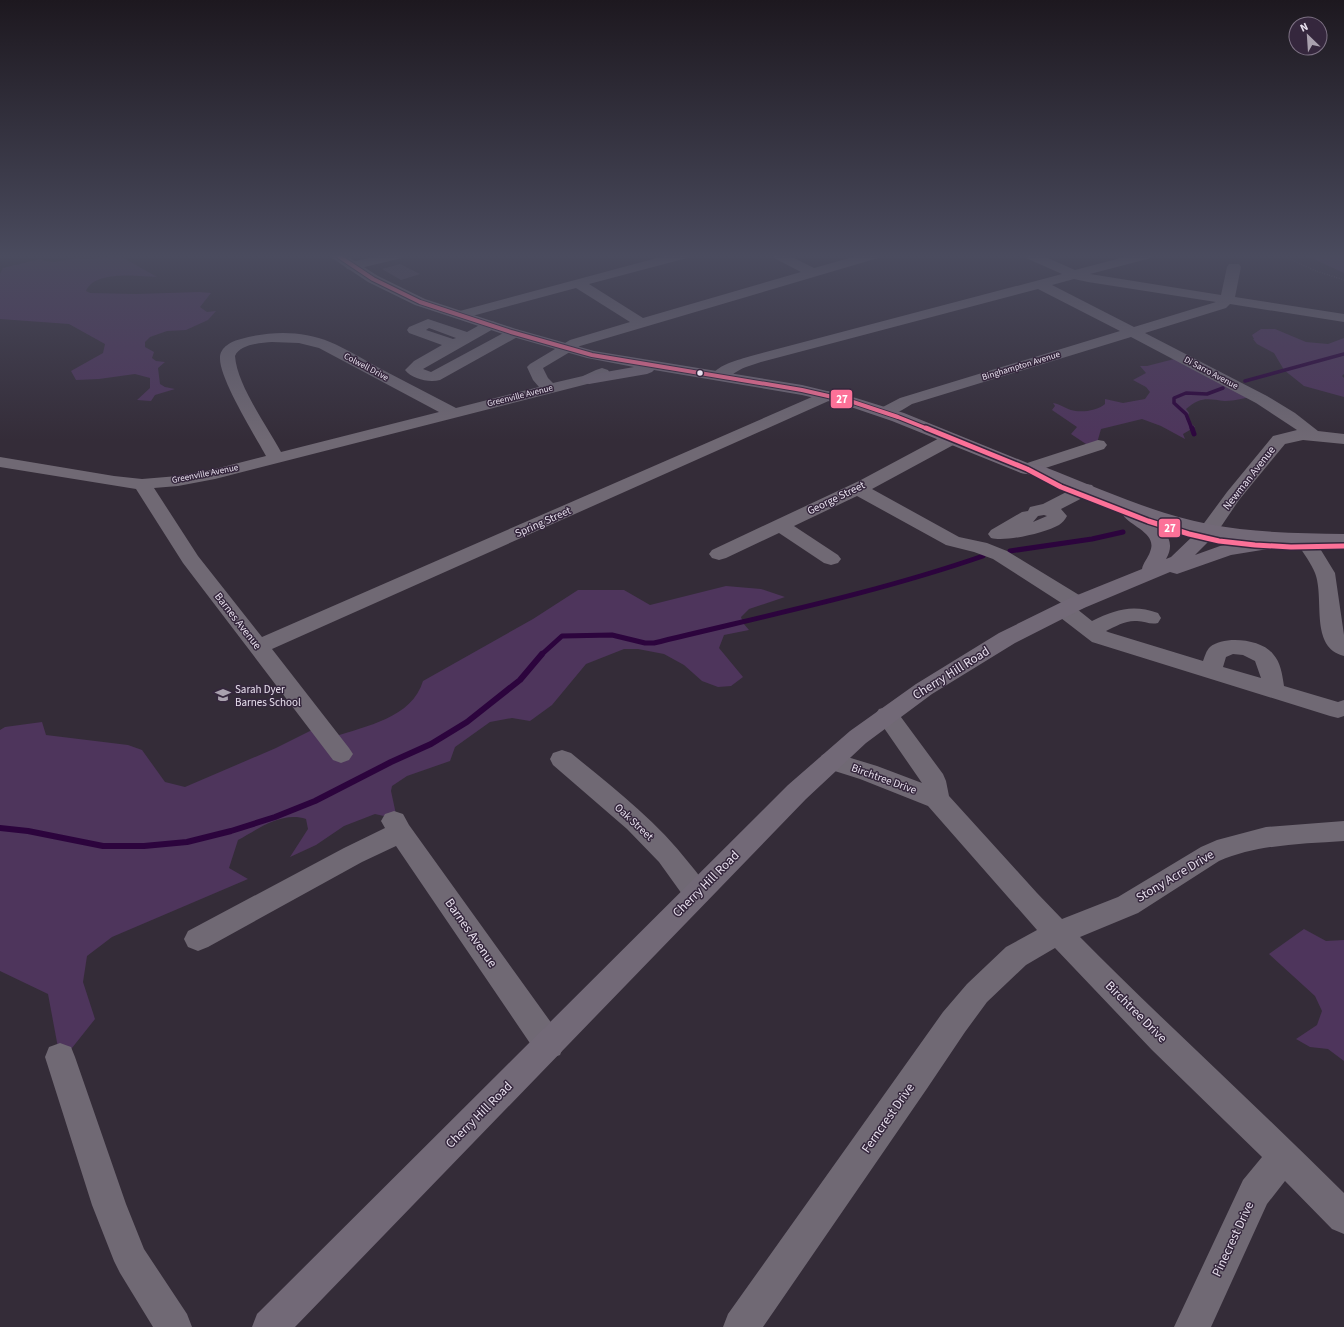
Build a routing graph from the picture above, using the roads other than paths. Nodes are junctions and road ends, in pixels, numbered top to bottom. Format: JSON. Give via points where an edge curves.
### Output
{"nodes":[{"id":1,"x":466,"y":317,"type":"edge"},
{"id":2,"x":632,"y":317,"type":"edge"},
{"id":3,"x":662,"y":317,"type":"edge"},
{"id":4,"x":915,"y":317,"type":"edge"},
{"id":5,"x":1102,"y":317,"type":"edge"},
{"id":6,"x":1184,"y":317,"type":"edge"},
{"id":7,"x":641,"y":323,"type":"junction"},
{"id":8,"x":490,"y":326,"type":"junction"},
{"id":9,"x":1133,"y":333,"type":"junction"},
{"id":10,"x":519,"y":334,"type":"junction"},
{"id":11,"x":469,"y":337,"type":"junction"},
{"id":12,"x":454,"y":345,"type":"junction"},
{"id":13,"x":566,"y":348,"type":"junction"},
{"id":14,"x":592,"y":355,"type":"junction"},
{"id":15,"x":619,"y":359,"type":"junction"},
{"id":16,"x":661,"y":367,"type":"junction"},
{"id":17,"x":596,"y":376,"type":"junction"},
{"id":18,"x":720,"y":376,"type":"junction"},
{"id":19,"x":549,"y":389,"type":"junction"},
{"id":20,"x":417,"y":394,"type":"junction"},
{"id":21,"x":827,"y":396,"type":"junction"},
{"id":22,"x":885,"y":412,"type":"junction"},
{"id":23,"x":453,"y":413,"type":"junction"},
{"id":24,"x":1314,"y":436,"type":"junction"},
{"id":25,"x":951,"y":438,"type":"junction"},
{"id":26,"x":1344,"y":439,"type":"edge"},
{"id":27,"x":1098,"y":445,"type":"dead end"},
{"id":28,"x":276,"y":458,"type":"junction"},
{"id":29,"x":0,"y":462,"type":"edge"},
{"id":30,"x":1027,"y":469,"type":"junction"},
{"id":31,"x":142,"y":484,"type":"junction"},
{"id":32,"x":857,"y":488,"type":"junction"},
{"id":33,"x":1083,"y":491,"type":"junction"},
{"id":34,"x":1038,"y":512,"type":"junction"},
{"id":35,"x":1132,"y":515,"type":"junction"},
{"id":36,"x":779,"y":525,"type":"junction"},
{"id":37,"x":1206,"y":533,"type":"junction"},
{"id":38,"x":998,"y":534,"type":"junction"},
{"id":39,"x":1344,"y":540,"type":"edge"},
{"id":40,"x":967,"y":545,"type":"junction"},
{"id":41,"x":1261,"y":545,"type":"junction"},
{"id":42,"x":1309,"y":546,"type":"junction"},
{"id":43,"x":1344,"y":546,"type":"edge"},
{"id":44,"x":718,"y":554,"type":"dead end"},
{"id":45,"x":830,"y":559,"type":"dead end"},
{"id":46,"x":1151,"y":572,"type":"junction"},
{"id":47,"x":1108,"y":590,"type":"junction"},
{"id":48,"x":1071,"y":606,"type":"junction"},
{"id":49,"x":1151,"y":618,"type":"dead end"},
{"id":50,"x":1091,"y":630,"type":"junction"},
{"id":51,"x":258,"y":647,"type":"junction"},
{"id":52,"x":1344,"y":649,"type":"edge"},
{"id":53,"x":1210,"y":671,"type":"junction"},
{"id":54,"x":1274,"y":691,"type":"junction"},
{"id":55,"x":1344,"y":708,"type":"edge"},
{"id":56,"x":887,"y":715,"type":"junction"},
{"id":57,"x":341,"y":754,"type":"dead end"},
{"id":58,"x":562,"y":759,"type":"dead end"},
{"id":59,"x":831,"y":761,"type":"junction"},
{"id":60,"x":937,"y":799,"type":"junction"},
{"id":61,"x":1344,"y":831,"type":"edge"},
{"id":62,"x":697,"y":893,"type":"junction"},
{"id":63,"x":1059,"y":932,"type":"junction"},
{"id":64,"x":198,"y":939,"type":"dead end"},
{"id":65,"x":549,"y":1045,"type":"junction"},
{"id":66,"x":60,"y":1057,"type":"dead end"},
{"id":67,"x":1285,"y":1158,"type":"junction"},
{"id":68,"x":1344,"y":1217,"type":"edge"},
{"id":69,"x":174,"y":1327,"type":"edge"},
{"id":70,"x":270,"y":1327,"type":"edge"},
{"id":71,"x":741,"y":1327,"type":"edge"},
{"id":72,"x":1192,"y":1327,"type":"edge"}],
"edges":[{"from":1,"to":8,"type":"main road"},
{"from":2,"to":7,"type":"street"},
{"from":3,"to":7,"type":"street"},
{"from":4,"to":18,"type":"street","via":[[739,364]]},
{"from":5,"to":9,"type":"street","name":"Di Sarro Avenue"},
{"from":6,"to":9,"type":"street","name":"Binghampton Avenue"},
{"from":7,"to":13,"type":"street"},
{"from":8,"to":10,"type":"main road"},
{"from":8,"to":11,"type":"street"},
{"from":9,"to":22,"type":"street","name":"Binghampton Avenue","via":[[906,400]]},
{"from":9,"to":24,"type":"street","name":"Di Sarro Avenue","via":[[1238,387],[1288,416]]},
{"from":10,"to":12,"type":"street","via":[[434,377],[413,370],[418,364]]},
{"from":10,"to":13,"type":"main road"},
{"from":10,"to":20,"type":"street"},
{"from":11,"to":12,"type":"street"},
{"from":11,"to":12,"type":"street","via":[[428,323],[414,330]]},
{"from":13,"to":14,"type":"main road"},
{"from":13,"to":19,"type":"street","via":[[534,367]]},
{"from":14,"to":15,"type":"main road"},
{"from":14,"to":17,"type":"main road","via":[[599,366]]},
{"from":15,"to":16,"type":"main road"},
{"from":15,"to":17,"type":"main road","name":"Greenville Avenue"},
{"from":16,"to":17,"type":"main road"},
{"from":16,"to":18,"type":"main road"},
{"from":17,"to":19,"type":"street","name":"Greenville Avenue"},
{"from":18,"to":21,"type":"main road"},
{"from":19,"to":23,"type":"street","name":"Greenville Avenue"},
{"from":20,"to":23,"type":"street","name":"Colwell Drive"},
{"from":20,"to":28,"type":"street","name":"Colwell Drive","via":[[315,342],[294,338],[271,338],[240,344],[227,354],[226,363]]},
{"from":21,"to":22,"type":"main road"},
{"from":21,"to":51,"type":"street","name":"Spring Street"},
{"from":22,"to":25,"type":"main road"},
{"from":23,"to":28,"type":"street","name":"Greenville Avenue"},
{"from":24,"to":26,"type":"street","name":"Newman Avenue"},
{"from":24,"to":37,"type":"street","name":"Newman Avenue","via":[[1287,436],[1279,440]]},
{"from":25,"to":30,"type":"main road"},
{"from":25,"to":32,"type":"street","name":"George Street"},
{"from":27,"to":30,"type":"street"},
{"from":28,"to":31,"type":"street","name":"Greenville Avenue","via":[[215,474]]},
{"from":29,"to":31,"type":"street","name":"Greenville Avenue"},
{"from":30,"to":33,"type":"main road","via":[[1036,475]]},
{"from":31,"to":51,"type":"street","name":"Barnes Avenue","via":[[190,559]]},
{"from":32,"to":36,"type":"street","name":"George Street"},
{"from":32,"to":40,"type":"street","via":[[953,541]]},
{"from":33,"to":34,"type":"street"},
{"from":33,"to":35,"type":"main road"},
{"from":33,"to":37,"type":"main road"},
{"from":34,"to":38,"type":"street"},
{"from":34,"to":38,"type":"street","via":[[1054,512],[1058,516],[1040,526]]},
{"from":35,"to":37,"type":"main road"},
{"from":35,"to":46,"type":"main road","via":[[1150,528],[1161,542]]},
{"from":36,"to":44,"type":"street","name":"George Street"},
{"from":36,"to":45,"type":"street"},
{"from":37,"to":39,"type":"main road"},
{"from":37,"to":41,"type":"main road"},
{"from":37,"to":46,"type":"main road","name":"Cherry Hill Road","via":[[1178,560]]},
{"from":38,"to":40,"type":"street"},
{"from":40,"to":48,"type":"street","via":[[1000,555]]},
{"from":41,"to":42,"type":"main road"},
{"from":41,"to":47,"type":"main road","via":[[1227,550],[1131,586]]},
{"from":42,"to":43,"type":"main road"},
{"from":42,"to":52,"type":"street","via":[[1324,573],[1334,640]]},
{"from":46,"to":47,"type":"main road","name":"Cherry Hill Road"},
{"from":47,"to":48,"type":"main road","name":"Cherry Hill Road"},
{"from":48,"to":50,"type":"street"},
{"from":48,"to":56,"type":"main road","name":"Cherry Hill Road","via":[[1007,638]]},
{"from":49,"to":50,"type":"street","via":[[1135,613],[1124,614]]},
{"from":50,"to":53,"type":"street","via":[[1100,637]]},
{"from":51,"to":57,"type":"street","name":"Barnes Avenue"},
{"from":53,"to":54,"type":"street"},
{"from":53,"to":54,"type":"street","via":[[1217,653],[1227,647],[1242,647],[1266,658]]},
{"from":54,"to":55,"type":"street","via":[[1338,710]]},
{"from":56,"to":59,"type":"main road","name":"Cherry Hill Road"},
{"from":56,"to":60,"type":"street","name":"Birchtree Drive","via":[[934,781]]},
{"from":58,"to":62,"type":"street","name":"Oak Street","via":[[636,822],[668,855]]},
{"from":59,"to":60,"type":"street","name":"Birchtree Drive","via":[[868,772]]},
{"from":59,"to":62,"type":"main road","name":"Cherry Hill Road"},
{"from":60,"to":63,"type":"street","name":"Birchtree Drive","via":[[1027,901]]},
{"from":61,"to":63,"type":"street","name":"Stony Acre Drive","via":[[1266,837],[1226,847],[1210,854],[1128,905]]},
{"from":62,"to":65,"type":"main road","name":"Cherry Hill Road"},
{"from":63,"to":67,"type":"street","name":"Birchtree Drive","via":[[1090,966]]},
{"from":63,"to":71,"type":"street","name":"Ferncrest Drive","via":[[1016,956],[977,993],[954,1022]]},
{"from":64,"to":65,"type":"street","name":"Barnes Avenue","via":[[353,854],[397,826]]},
{"from":65,"to":70,"type":"main road","name":"Cherry Hill Road"},
{"from":66,"to":69,"type":"street","via":[[109,1206],[132,1260]]},
{"from":67,"to":68,"type":"street","name":"Birchtree Drive"},
{"from":67,"to":72,"type":"street","name":"Pinecrest Drive","via":[[1255,1192]]}]}
